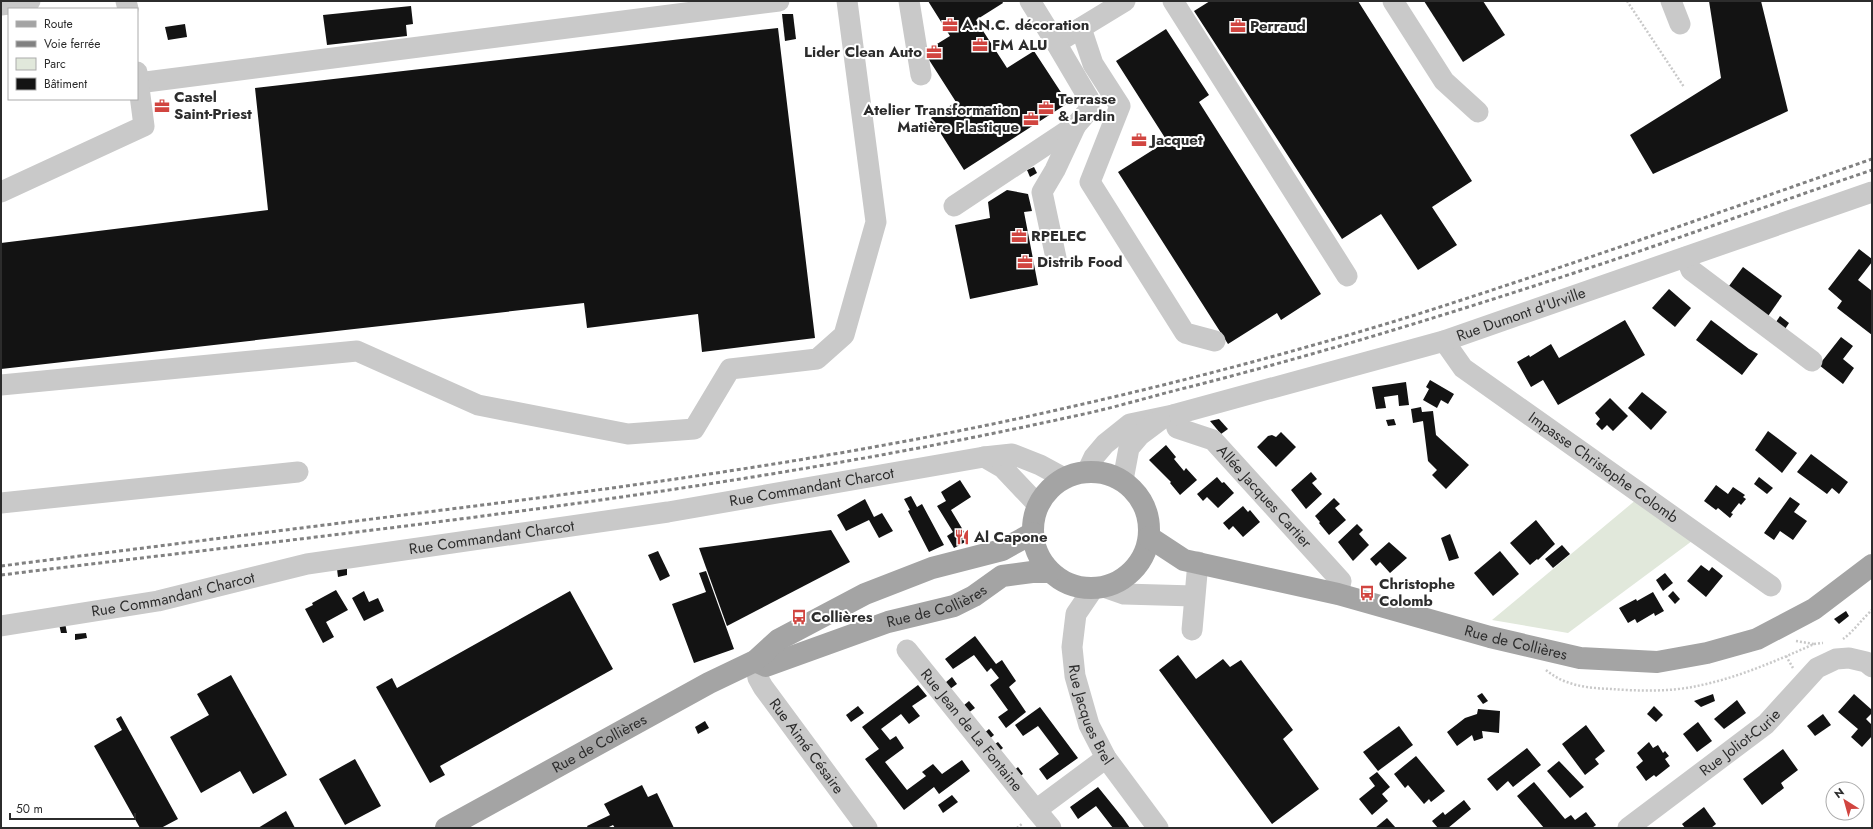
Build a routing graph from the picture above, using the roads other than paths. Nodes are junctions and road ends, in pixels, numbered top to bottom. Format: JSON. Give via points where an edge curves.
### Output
{"nodes":[{"id":1,"x":30,"y":1,"type":"edge"},
{"id":2,"x":779,"y":1,"type":"edge"},
{"id":3,"x":847,"y":1,"type":"edge"},
{"id":4,"x":909,"y":1,"type":"edge"},
{"id":5,"x":1030,"y":1,"type":"edge"},
{"id":6,"x":1124,"y":1,"type":"edge"},
{"id":7,"x":1173,"y":1,"type":"edge"},
{"id":8,"x":1393,"y":1,"type":"edge"},
{"id":9,"x":1671,"y":1,"type":"edge"},
{"id":10,"x":1,"y":5,"type":"edge"},
{"id":11,"x":1680,"y":24,"type":"dead end"},
{"id":12,"x":1081,"y":28,"type":"junction"},
{"id":13,"x":1056,"y":44,"type":"junction"},
{"id":14,"x":922,"y":75,"type":"dead end"},
{"id":15,"x":138,"y":78,"type":"edge"},
{"id":16,"x":1478,"y":112,"type":"dead end"},
{"id":17,"x":1076,"y":125,"type":"junction"},
{"id":18,"x":1,"y":192,"type":"edge"},
{"id":19,"x":1872,"y":192,"type":"edge"},
{"id":20,"x":954,"y":206,"type":"dead end"},
{"id":21,"x":1686,"y":257,"type":"junction"},
{"id":22,"x":1056,"y":258,"type":"dead end"},
{"id":23,"x":1347,"y":276,"type":"dead end"},
{"id":24,"x":1215,"y":341,"type":"dead end"},
{"id":25,"x":1444,"y":341,"type":"junction"},
{"id":26,"x":1812,"y":361,"type":"dead end"},
{"id":27,"x":1,"y":385,"type":"edge"},
{"id":28,"x":1168,"y":416,"type":"junction"},
{"id":29,"x":984,"y":457,"type":"junction"},
{"id":30,"x":298,"y":472,"type":"dead end"},
{"id":31,"x":1087,"y":472,"type":"junction"},
{"id":32,"x":1064,"y":478,"type":"junction"},
{"id":33,"x":1123,"y":480,"type":"junction"},
{"id":34,"x":1,"y":504,"type":"edge"},
{"id":35,"x":1038,"y":504,"type":"junction"},
{"id":36,"x":1033,"y":533,"type":"junction"},
{"id":37,"x":1149,"y":536,"type":"junction"},
{"id":38,"x":1198,"y":562,"type":"junction"},
{"id":39,"x":1872,"y":565,"type":"edge"},
{"id":40,"x":1050,"y":572,"type":"junction"},
{"id":41,"x":1771,"y":586,"type":"dead end"},
{"id":42,"x":1099,"y":588,"type":"junction"},
{"id":43,"x":1338,"y":594,"type":"junction"},
{"id":44,"x":1194,"y":596,"type":"junction"},
{"id":45,"x":1,"y":626,"type":"edge"},
{"id":46,"x":1192,"y":630,"type":"dead end"},
{"id":47,"x":907,"y":650,"type":"dead end"},
{"id":48,"x":755,"y":662,"type":"junction"},
{"id":49,"x":1872,"y":667,"type":"edge"},
{"id":50,"x":1106,"y":758,"type":"junction"},
{"id":51,"x":1036,"y":810,"type":"junction"},
{"id":52,"x":446,"y":828,"type":"edge"},
{"id":53,"x":867,"y":828,"type":"edge"},
{"id":54,"x":1051,"y":828,"type":"edge"},
{"id":55,"x":1158,"y":828,"type":"edge"},
{"id":56,"x":1628,"y":828,"type":"edge"}],
"edges":[{"from":1,"to":10,"type":"street"},
{"from":2,"to":15,"type":"street"},
{"from":3,"to":27,"type":"street","via":[[876,222],[844,335],[817,359],[730,369],[694,429],[628,434],[478,405],[357,351]]},
{"from":4,"to":14,"type":"street"},
{"from":5,"to":13,"type":"street"},
{"from":6,"to":12,"type":"street"},
{"from":7,"to":23,"type":"street"},
{"from":8,"to":16,"type":"street","via":[[1444,81]]},
{"from":9,"to":11,"type":"street"},
{"from":12,"to":13,"type":"street"},
{"from":12,"to":24,"type":"street","via":[[1093,64],[1120,106],[1090,182],[1185,333]]},
{"from":13,"to":17,"type":"street","via":[[1089,99],[1089,110]]},
{"from":15,"to":18,"type":"street","via":[[144,126]]},
{"from":17,"to":20,"type":"street"},
{"from":17,"to":22,"type":"street","via":[[1042,192]]},
{"from":19,"to":21,"type":"street","name":"Rue Dumont d'Urville"},
{"from":21,"to":25,"type":"street","name":"Rue Dumont d'Urville"},
{"from":21,"to":26,"type":"street","via":[[1690,270]]},
{"from":25,"to":28,"type":"street","name":"Rue Dumont d'Urville"},
{"from":25,"to":41,"type":"street","name":"Impasse Christophe Colomb","via":[[1463,368]]},
{"from":28,"to":31,"type":"street","name":"Rue Dumont d'Urville","via":[[1130,424],[1105,444]]},
{"from":28,"to":33,"type":"street","name":"Rue Dumont d'Urville","via":[[1140,435],[1129,448]]},
{"from":28,"to":43,"type":"street","name":"Allée Jacques Cartier","via":[[1177,428],[1213,440],[1341,581]]},
{"from":29,"to":32,"type":"street","name":"Rue Commandant Charcot","via":[[1012,454]]},
{"from":29,"to":35,"type":"street","via":[[1003,468]]},
{"from":29,"to":45,"type":"street","name":"Rue Commandant Charcot","via":[[668,512],[306,564],[158,601]]},
{"from":30,"to":34,"type":"street"},
{"from":31,"to":32,"type":"main road"},
{"from":31,"to":33,"type":"main road","via":[[1100,472]]},
{"from":32,"to":35,"type":"main road","via":[[1048,491]]},
{"from":33,"to":37,"type":"main road","via":[[1140,497],[1146,509],[1150,524]]},
{"from":35,"to":36,"type":"main road"},
{"from":36,"to":40,"type":"main road","via":[[1039,557]]},
{"from":36,"to":48,"type":"main road","name":"Rue de Collières","via":[[1002,550],[932,568],[865,594],[778,640]]},
{"from":37,"to":38,"type":"main road","name":"Rue de Collières","via":[[1184,560]]},
{"from":37,"to":42,"type":"main road","via":[[1147,549],[1138,565],[1127,576]]},
{"from":38,"to":43,"type":"main road","name":"Rue de Collières"},
{"from":38,"to":44,"type":"street"},
{"from":39,"to":43,"type":"main road","name":"Rue de Collières","via":[[1814,609],[1757,639],[1707,653],[1656,662],[1580,658],[1478,634]]},
{"from":40,"to":42,"type":"main road","via":[[1068,584],[1081,588]]},
{"from":40,"to":48,"type":"main road","name":"Rue de Collières","via":[[1002,576],[974,596],[954,606],[888,622],[766,666]]},
{"from":42,"to":44,"type":"street","via":[[1124,594]]},
{"from":42,"to":50,"type":"street","name":"Rue Jacques Brel","via":[[1076,614],[1072,647],[1075,676],[1087,718]]},
{"from":44,"to":46,"type":"street"},
{"from":47,"to":51,"type":"street","name":"Rue Jean de La Fontaine"},
{"from":48,"to":52,"type":"main road","name":"Rue de Collières","via":[[709,682]]},
{"from":48,"to":53,"type":"street","name":"Rue Aimé Césaire","via":[[758,678],[763,687]]},
{"from":49,"to":56,"type":"street","name":"Rue Joliot-Curie","via":[[1844,650],[1836,659],[1817,668],[1766,724]]},
{"from":50,"to":51,"type":"street"},
{"from":50,"to":55,"type":"street","name":"Rue Jacques Brel"},
{"from":51,"to":54,"type":"street","name":"Rue Jean de La Fontaine"}]}
